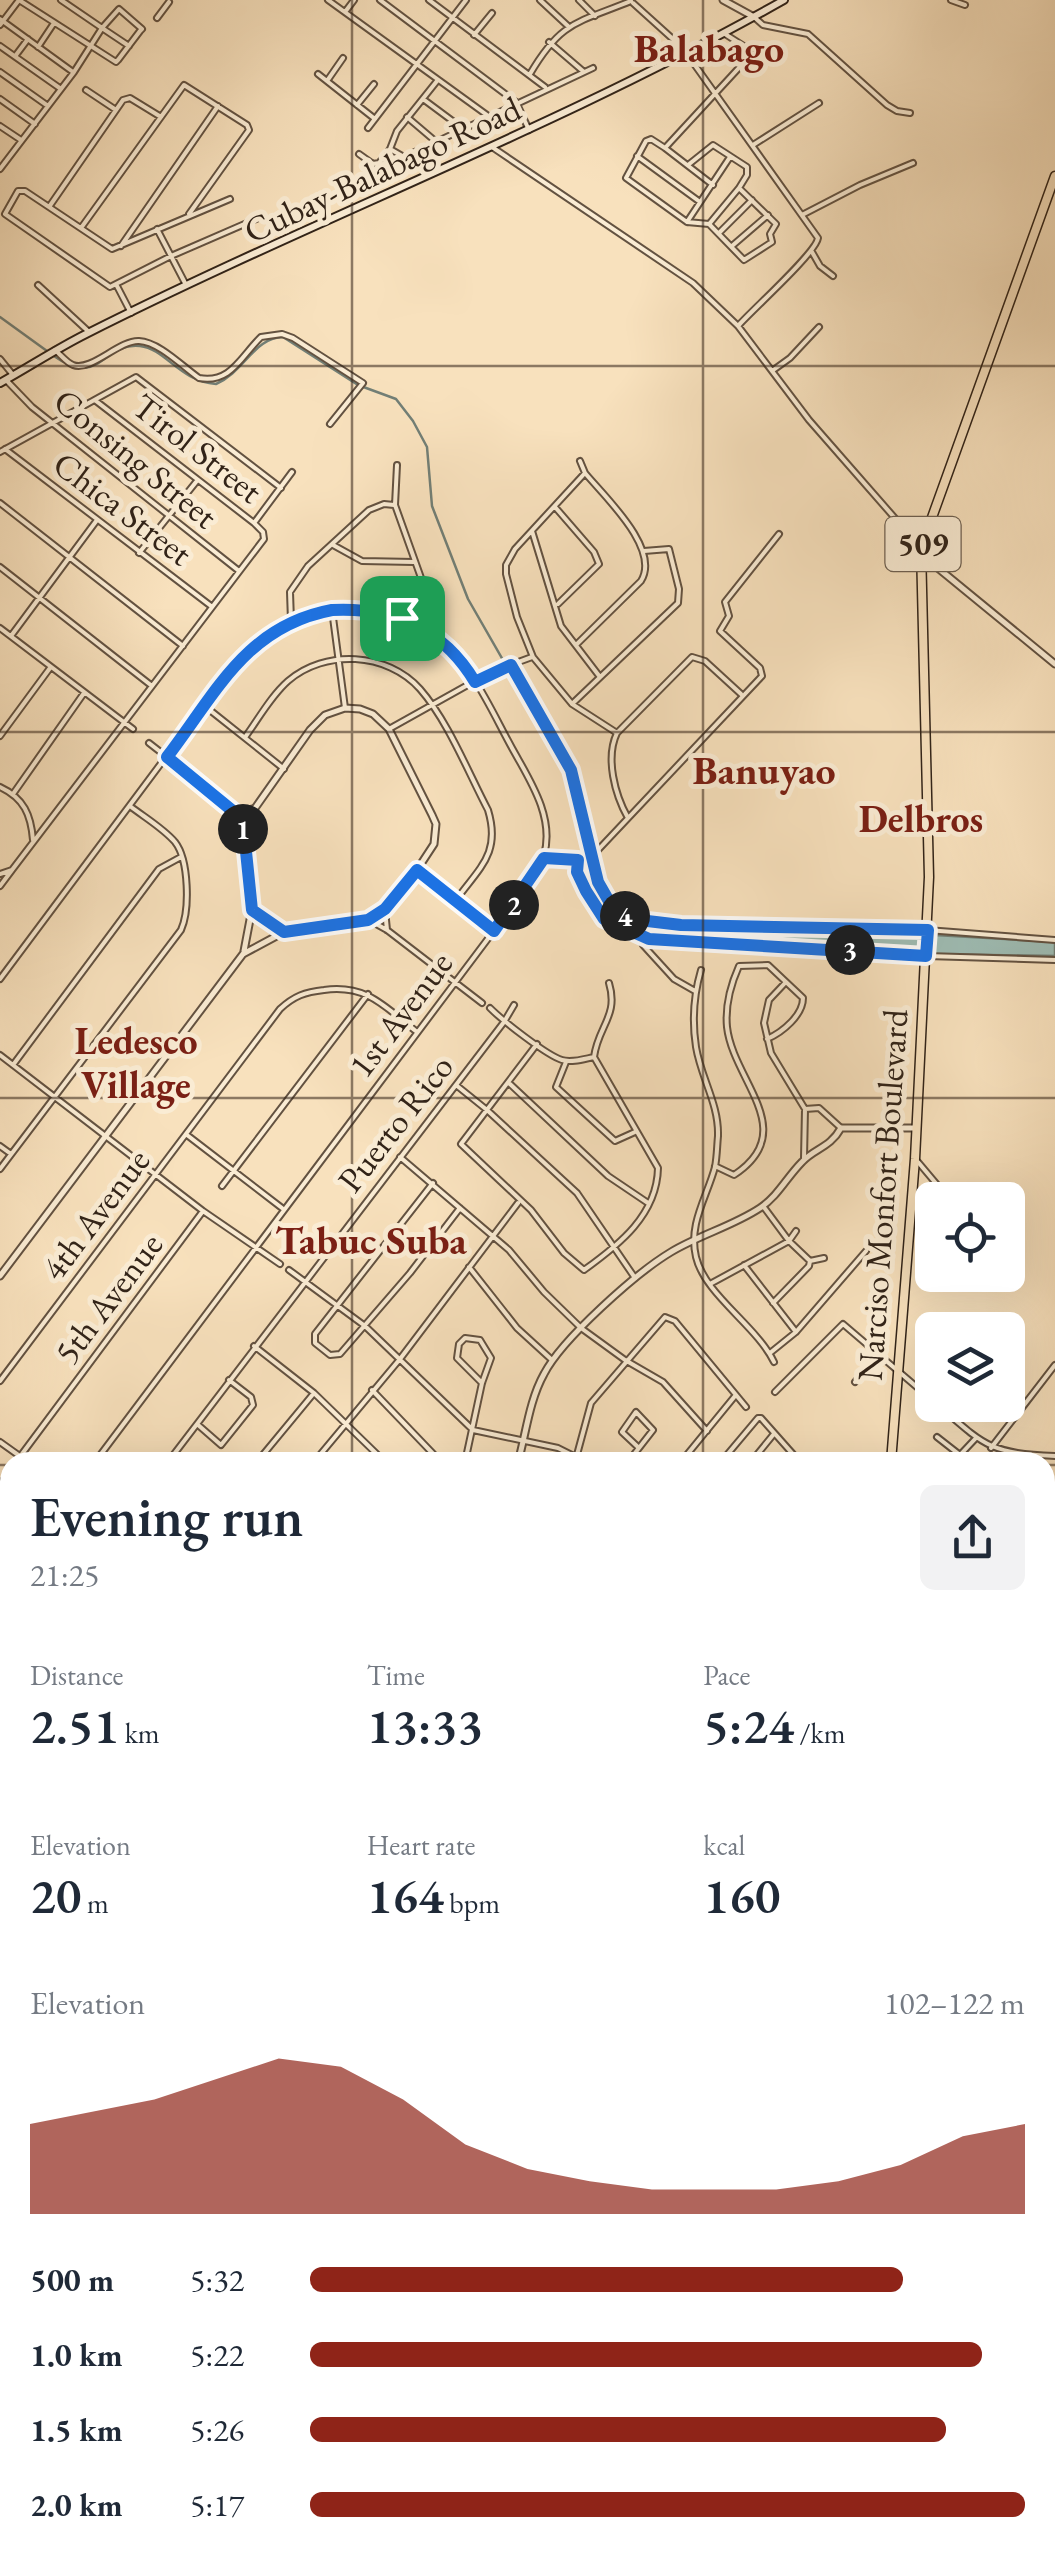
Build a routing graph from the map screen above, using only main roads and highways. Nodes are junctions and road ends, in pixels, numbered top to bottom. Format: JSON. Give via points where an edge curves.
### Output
{"nodes":[{"id":1,"x":784,"y":0,"type":"edge"},
{"id":2,"x":1055,"y":176,"type":"edge"},
{"id":3,"x":6,"y":379,"type":"edge"},
{"id":4,"x":893,"y":1452,"type":"edge"}],
"edges":[{"from":1,"to":3,"type":"main road","name":"Cubay-Balabago Road","via":[[688,54],[89,332]]},
{"from":2,"to":4,"type":"main road","name":"Narciso Monfort Boulevard","number":"509","via":[[921,551],[928,930]]}]}
